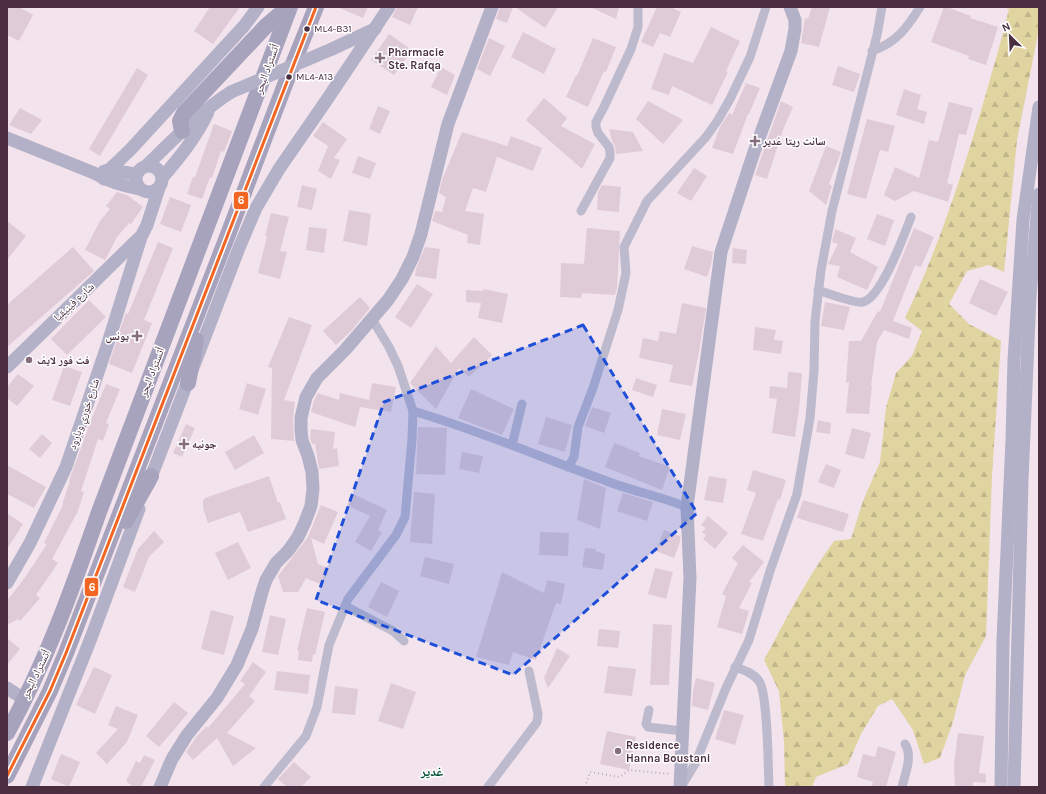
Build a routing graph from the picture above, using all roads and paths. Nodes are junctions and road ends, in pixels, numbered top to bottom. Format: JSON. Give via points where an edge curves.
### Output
{"nodes":[{"id":1,"x":258,"y":7,"type":"edge"},
{"id":2,"x":289,"y":7,"type":"edge"},
{"id":3,"x":316,"y":7,"type":"edge"},
{"id":4,"x":389,"y":7,"type":"edge"},
{"id":5,"x":492,"y":7,"type":"edge"},
{"id":6,"x":638,"y":7,"type":"edge"},
{"id":7,"x":766,"y":7,"type":"edge"},
{"id":8,"x":882,"y":7,"type":"edge"},
{"id":9,"x":920,"y":7,"type":"edge"},
{"id":10,"x":792,"y":9,"type":"edge"},
{"id":11,"x":375,"y":28,"type":"junction"},
{"id":12,"x":872,"y":51,"type":"junction"},
{"id":13,"x":1039,"y":107,"type":"edge"},
{"id":14,"x":209,"y":108,"type":"junction"},
{"id":15,"x":182,"y":131,"type":"junction"},
{"id":16,"x":7,"y":138,"type":"edge"},
{"id":17,"x":130,"y":150,"type":"junction"},
{"id":18,"x":140,"y":170,"type":"junction"},
{"id":19,"x":102,"y":174,"type":"junction"},
{"id":20,"x":160,"y":183,"type":"junction"},
{"id":21,"x":142,"y":190,"type":"junction"},
{"id":22,"x":1039,"y":194,"type":"edge"},
{"id":23,"x":152,"y":211,"type":"junction"},
{"id":24,"x":581,"y":211,"type":"dead end"},
{"id":25,"x":912,"y":217,"type":"dead end"},
{"id":26,"x":141,"y":237,"type":"junction"},
{"id":27,"x":818,"y":290,"type":"junction"},
{"id":28,"x":203,"y":300,"type":"junction"},
{"id":29,"x":372,"y":319,"type":"junction"},
{"id":30,"x":7,"y":366,"type":"edge"},
{"id":31,"x":188,"y":383,"type":"junction"},
{"id":32,"x":522,"y":404,"type":"dead end"},
{"id":33,"x":413,"y":411,"type":"junction"},
{"id":34,"x":512,"y":446,"type":"junction"},
{"id":35,"x":568,"y":467,"type":"junction"},
{"id":36,"x":151,"y":476,"type":"junction"},
{"id":37,"x":687,"y":507,"type":"junction"},
{"id":38,"x":101,"y":564,"type":"junction"},
{"id":39,"x":7,"y":583,"type":"edge"},
{"id":40,"x":345,"y":606,"type":"junction"},
{"id":41,"x":404,"y":641,"type":"dead end"},
{"id":42,"x":735,"y":667,"type":"junction"},
{"id":43,"x":529,"y":671,"type":"dead end"},
{"id":44,"x":7,"y":688,"type":"edge"},
{"id":45,"x":24,"y":699,"type":"junction"},
{"id":46,"x":649,"y":710,"type":"dead end"},
{"id":47,"x":682,"y":731,"type":"junction"},
{"id":48,"x":7,"y":733,"type":"edge"},
{"id":49,"x":905,"y":744,"type":"dead end"},
{"id":50,"x":7,"y":776,"type":"edge"},
{"id":51,"x":680,"y":783,"type":"edge"},
{"id":52,"x":32,"y":787,"type":"edge"},
{"id":53,"x":160,"y":787,"type":"edge"},
{"id":54,"x":264,"y":787,"type":"edge"},
{"id":55,"x":488,"y":787,"type":"edge"},
{"id":56,"x":585,"y":787,"type":"edge"},
{"id":57,"x":769,"y":787,"type":"edge"},
{"id":58,"x":902,"y":787,"type":"edge"},
{"id":59,"x":1001,"y":787,"type":"edge"},
{"id":60,"x":1014,"y":787,"type":"edge"}],
"edges":[{"from":1,"to":17,"type":"street","via":[[244,26]]},
{"from":2,"to":15,"type":"highway","via":[[266,26],[184,113],[180,121]]},
{"from":2,"to":45,"type":"highway","name":"أتستراد البحر","via":[[73,587],[49,647]]},
{"from":3,"to":28,"type":"highway","name":"أتستراد البحر"},
{"from":4,"to":11,"type":"street"},
{"from":5,"to":29,"type":"street","via":[[448,124],[413,257],[402,279]]},
{"from":6,"to":24,"type":"street","via":[[638,27],[631,49],[596,122],[598,133],[609,147],[610,158]]},
{"from":7,"to":35,"type":"street","via":[[750,57],[718,120],[706,137],[646,201],[624,247],[626,273],[618,310],[578,427],[574,457]]},
{"from":8,"to":12,"type":"street"},
{"from":9,"to":12,"type":"street","via":[[907,28],[885,47]]},
{"from":10,"to":37,"type":"street","via":[[795,29],[791,50],[721,252]]},
{"from":11,"to":14,"type":"street","bridge":true,"via":[[232,92]]},
{"from":11,"to":31,"type":"street","via":[[279,169],[256,208]]},
{"from":12,"to":27,"type":"street","via":[[832,211]]},
{"from":13,"to":59,"type":"street","via":[[1023,220],[1014,360],[1003,640]]},
{"from":14,"to":15,"type":"street"},
{"from":14,"to":20,"type":"street","via":[[202,125]]},
{"from":15,"to":18,"type":"street"},
{"from":16,"to":19,"type":"street"},
{"from":17,"to":18,"type":"street"},
{"from":17,"to":19,"type":"street"},
{"from":18,"to":19,"type":"street"},
{"from":18,"to":20,"type":"street","via":[[157,168],[161,172]]},
{"from":18,"to":21,"type":"street","via":[[135,180],[136,185]]},
{"from":19,"to":21,"type":"street","via":[[123,186]]},
{"from":20,"to":21,"type":"street","via":[[155,191]]},
{"from":20,"to":23,"type":"street"},
{"from":21,"to":23,"type":"street"},
{"from":22,"to":60,"type":"street","via":[[1030,296],[1022,480]]},
{"from":23,"to":26,"type":"street"},
{"from":25,"to":27,"type":"street","via":[[875,295],[863,302],[854,302]]},
{"from":26,"to":30,"type":"street","name":"شارع فينيقيا"},
{"from":26,"to":39,"type":"street","name":"شارع خوري وبارود","via":[[66,467],[30,543]]},
{"from":27,"to":42,"type":"street","via":[[810,418],[797,494],[749,640]]},
{"from":28,"to":31,"type":"highway"},
{"from":28,"to":38,"type":"highway","name":"أتستراد البحر"},
{"from":29,"to":33,"type":"street","via":[[398,366]]},
{"from":29,"to":53,"type":"street","via":[[317,378],[306,397],[301,429],[312,472],[310,506],[306,522],[266,580],[252,629],[237,665],[217,698],[187,735],[172,759]]},
{"from":31,"to":36,"type":"street"},
{"from":32,"to":34,"type":"street"},
{"from":33,"to":34,"type":"street","via":[[470,429]]},
{"from":33,"to":40,"type":"street","via":[[405,517],[396,535]]},
{"from":34,"to":35,"type":"street"},
{"from":35,"to":37,"type":"street","via":[[615,485],[665,498]]},
{"from":36,"to":38,"type":"highway"},
{"from":36,"to":52,"type":"street"},
{"from":37,"to":47,"type":"street","via":[[690,578]]},
{"from":38,"to":50,"type":"highway","name":"أتستراد البحر","via":[[50,691]]},
{"from":40,"to":41,"type":"street","via":[[393,631]]},
{"from":40,"to":54,"type":"street","via":[[329,645],[317,707],[306,736]]},
{"from":42,"to":51,"type":"street","via":[[695,764]]},
{"from":42,"to":57,"type":"street","via":[[750,673],[759,681],[763,690]]},
{"from":43,"to":55,"type":"street","via":[[538,714],[537,722]]},
{"from":44,"to":45,"type":"street"},
{"from":45,"to":48,"type":"highway","name":"أتستراد البحر"},
{"from":46,"to":47,"type":"street","via":[[646,724],[648,727]]},
{"from":47,"to":51,"type":"street"},
{"from":49,"to":58,"type":"street","via":[[909,758]]},
{"from":51,"to":56,"type":"path","via":[[629,770],[620,777],[590,772]]}]}
